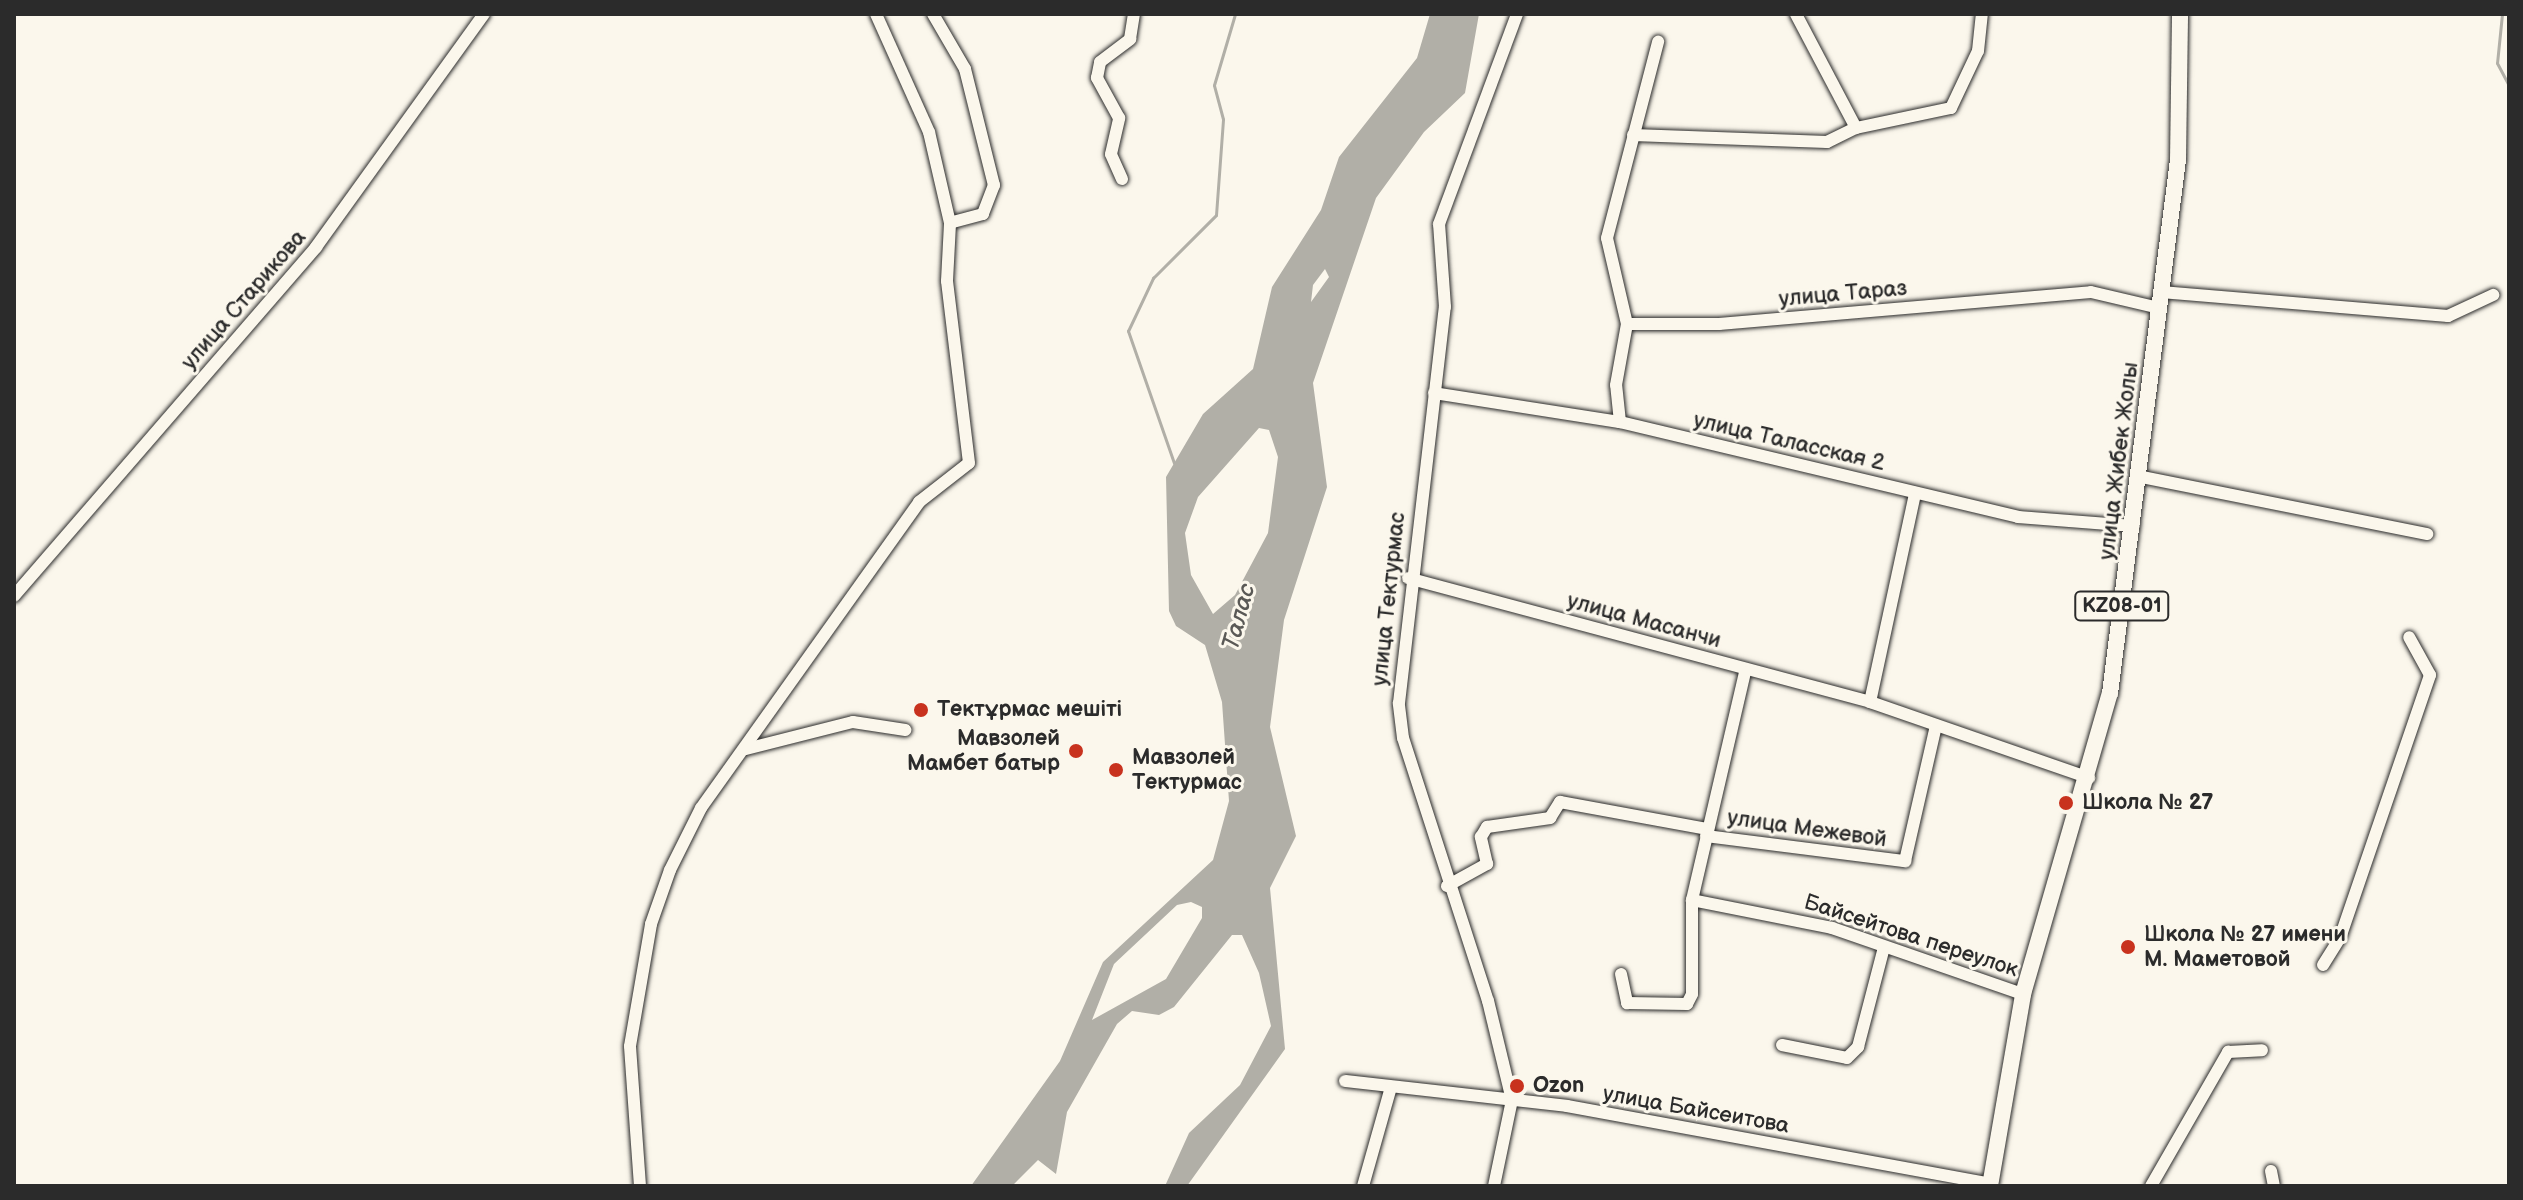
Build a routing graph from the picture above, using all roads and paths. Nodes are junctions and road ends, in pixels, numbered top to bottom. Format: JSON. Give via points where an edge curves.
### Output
{"nodes":[{"id":1,"x":484,"y":14,"type":"edge"},
{"id":2,"x":876,"y":14,"type":"edge"},
{"id":3,"x":933,"y":14,"type":"edge"},
{"id":4,"x":1134,"y":14,"type":"edge"},
{"id":5,"x":1517,"y":14,"type":"edge"},
{"id":6,"x":1796,"y":14,"type":"edge"},
{"id":7,"x":1982,"y":14,"type":"edge"},
{"id":8,"x":2180,"y":14,"type":"edge"},
{"id":9,"x":1658,"y":42,"type":"dead end"},
{"id":10,"x":1856,"y":128,"type":"junction"},
{"id":11,"x":1633,"y":135,"type":"junction"},
{"id":12,"x":1122,"y":179,"type":"dead end"},
{"id":13,"x":950,"y":223,"type":"junction"},
{"id":14,"x":2493,"y":295,"type":"dead end"},
{"id":15,"x":2160,"y":300,"type":"junction"},
{"id":16,"x":1627,"y":324,"type":"junction"},
{"id":17,"x":1434,"y":393,"type":"junction"},
{"id":18,"x":1620,"y":422,"type":"junction"},
{"id":19,"x":2142,"y":477,"type":"junction"},
{"id":20,"x":1915,"y":493,"type":"junction"},
{"id":21,"x":2134,"y":526,"type":"junction"},
{"id":22,"x":2427,"y":534,"type":"dead end"},
{"id":23,"x":1408,"y":578,"type":"junction"},
{"id":24,"x":14,"y":596,"type":"edge"},
{"id":25,"x":2409,"y":637,"type":"dead end"},
{"id":26,"x":1745,"y":672,"type":"junction"},
{"id":27,"x":1870,"y":702,"type":"junction"},
{"id":28,"x":1936,"y":726,"type":"junction"},
{"id":29,"x":905,"y":730,"type":"dead end"},
{"id":30,"x":746,"y":749,"type":"junction"},
{"id":31,"x":2089,"y":778,"type":"junction"},
{"id":32,"x":1707,"y":832,"type":"junction"},
{"id":33,"x":1447,"y":886,"type":"junction"},
{"id":34,"x":1692,"y":900,"type":"junction"},
{"id":35,"x":1883,"y":951,"type":"junction"},
{"id":36,"x":2323,"y":965,"type":"dead end"},
{"id":37,"x":1621,"y":974,"type":"dead end"},
{"id":38,"x":2023,"y":994,"type":"junction"},
{"id":39,"x":1782,"y":1045,"type":"dead end"},
{"id":40,"x":2262,"y":1050,"type":"dead end"},
{"id":41,"x":1345,"y":1081,"type":"dead end"},
{"id":42,"x":1391,"y":1087,"type":"junction"},
{"id":43,"x":1512,"y":1100,"type":"junction"},
{"id":44,"x":2271,"y":1171,"type":"dead end"},
{"id":45,"x":1990,"y":1185,"type":"edge"},
{"id":46,"x":640,"y":1186,"type":"edge"},
{"id":47,"x":1363,"y":1186,"type":"edge"},
{"id":48,"x":1494,"y":1186,"type":"edge"},
{"id":49,"x":2151,"y":1186,"type":"edge"},
{"id":50,"x":2274,"y":1186,"type":"edge"}],
"edges":[{"from":1,"to":24,"type":"street","name":"улица Старикова","via":[[316,247]]},
{"from":2,"to":13,"type":"street","via":[[929,132]]},
{"from":3,"to":13,"type":"street","via":[[965,69],[994,185],[983,214]]},
{"from":4,"to":12,"type":"street","via":[[1130,39],[1100,62],[1097,78],[1119,118],[1111,154]]},
{"from":5,"to":17,"type":"street","name":"улица Тектурмас","via":[[1439,224],[1445,307]]},
{"from":6,"to":10,"type":"street"},
{"from":7,"to":10,"type":"street","via":[[1978,51],[1951,108]]},
{"from":8,"to":15,"type":"main road","name":"улица Жибек Жолы","number":"KZ08-01","via":[[2178,160]]},
{"from":9,"to":11,"type":"street"},
{"from":10,"to":11,"type":"street","via":[[1827,142]]},
{"from":11,"to":16,"type":"street","via":[[1607,238]]},
{"from":13,"to":30,"type":"street","via":[[947,281],[969,463],[919,502]]},
{"from":14,"to":15,"type":"street","name":"улица Тараз","via":[[2448,316]]},
{"from":15,"to":16,"type":"street","name":"улица Тараз","via":[[2091,292],[1719,324]]},
{"from":15,"to":19,"type":"main road","name":"улица Жибек Жолы","number":"KZ08-01"},
{"from":16,"to":18,"type":"street","via":[[1616,385]]},
{"from":17,"to":18,"type":"street","name":"улица Таласская 2"},
{"from":17,"to":23,"type":"street","name":"улица Тектурмас"},
{"from":18,"to":20,"type":"street","name":"улица Таласская 2"},
{"from":19,"to":21,"type":"main road","name":"улица Жибек Жолы","number":"KZ08-01"},
{"from":19,"to":22,"type":"street"},
{"from":20,"to":21,"type":"street","name":"улица Таласская 2","via":[[2018,517]]},
{"from":20,"to":27,"type":"street"},
{"from":21,"to":31,"type":"main road","name":"улица Жибек Жолы","number":"KZ08-01","via":[[2110,693]]},
{"from":23,"to":26,"type":"street","name":"улица Масанчи"},
{"from":23,"to":33,"type":"street","name":"улица Тектурмас","via":[[1403,738]]},
{"from":25,"to":36,"type":"street","via":[[2430,675],[2340,938]]},
{"from":26,"to":27,"type":"street","name":"улица Масанчи"},
{"from":26,"to":32,"type":"street"},
{"from":27,"to":28,"type":"street","name":"улица Масанчи"},
{"from":28,"to":31,"type":"street","name":"улица Масанчи"},
{"from":28,"to":32,"type":"street","name":"улица Межевой","via":[[1905,861]]},
{"from":29,"to":30,"type":"street","via":[[853,722]]},
{"from":30,"to":46,"type":"street","via":[[701,808],[651,924],[630,1046]]},
{"from":31,"to":38,"type":"main road","name":"улица Жибек Жолы","number":"KZ08-01"},
{"from":32,"to":33,"type":"street","via":[[1560,802],[1550,818],[1487,827],[1481,837],[1487,864]]},
{"from":32,"to":34,"type":"street"},
{"from":33,"to":43,"type":"street","name":"улица Тектурмас","via":[[1488,1001]]},
{"from":34,"to":35,"type":"street","name":"Байсейтова переулок","via":[[1832,928]]},
{"from":34,"to":37,"type":"street","via":[[1687,1004],[1627,1003]]},
{"from":35,"to":38,"type":"street","name":"Байсейтова переулок"},
{"from":35,"to":39,"type":"street","via":[[1858,1047],[1847,1058]]},
{"from":38,"to":45,"type":"main road","name":"улица Жибек Жолы","number":"KZ08-01"},
{"from":40,"to":49,"type":"street","via":[[2228,1052]]},
{"from":41,"to":42,"type":"street","name":"улица Байсеитова"},
{"from":42,"to":43,"type":"street","name":"улица Байсеитова"},
{"from":42,"to":47,"type":"street"},
{"from":43,"to":45,"type":"street","name":"улица Байсеитова"},
{"from":43,"to":48,"type":"street","name":"улица Тектурмас"},
{"from":44,"to":50,"type":"street"}]}
